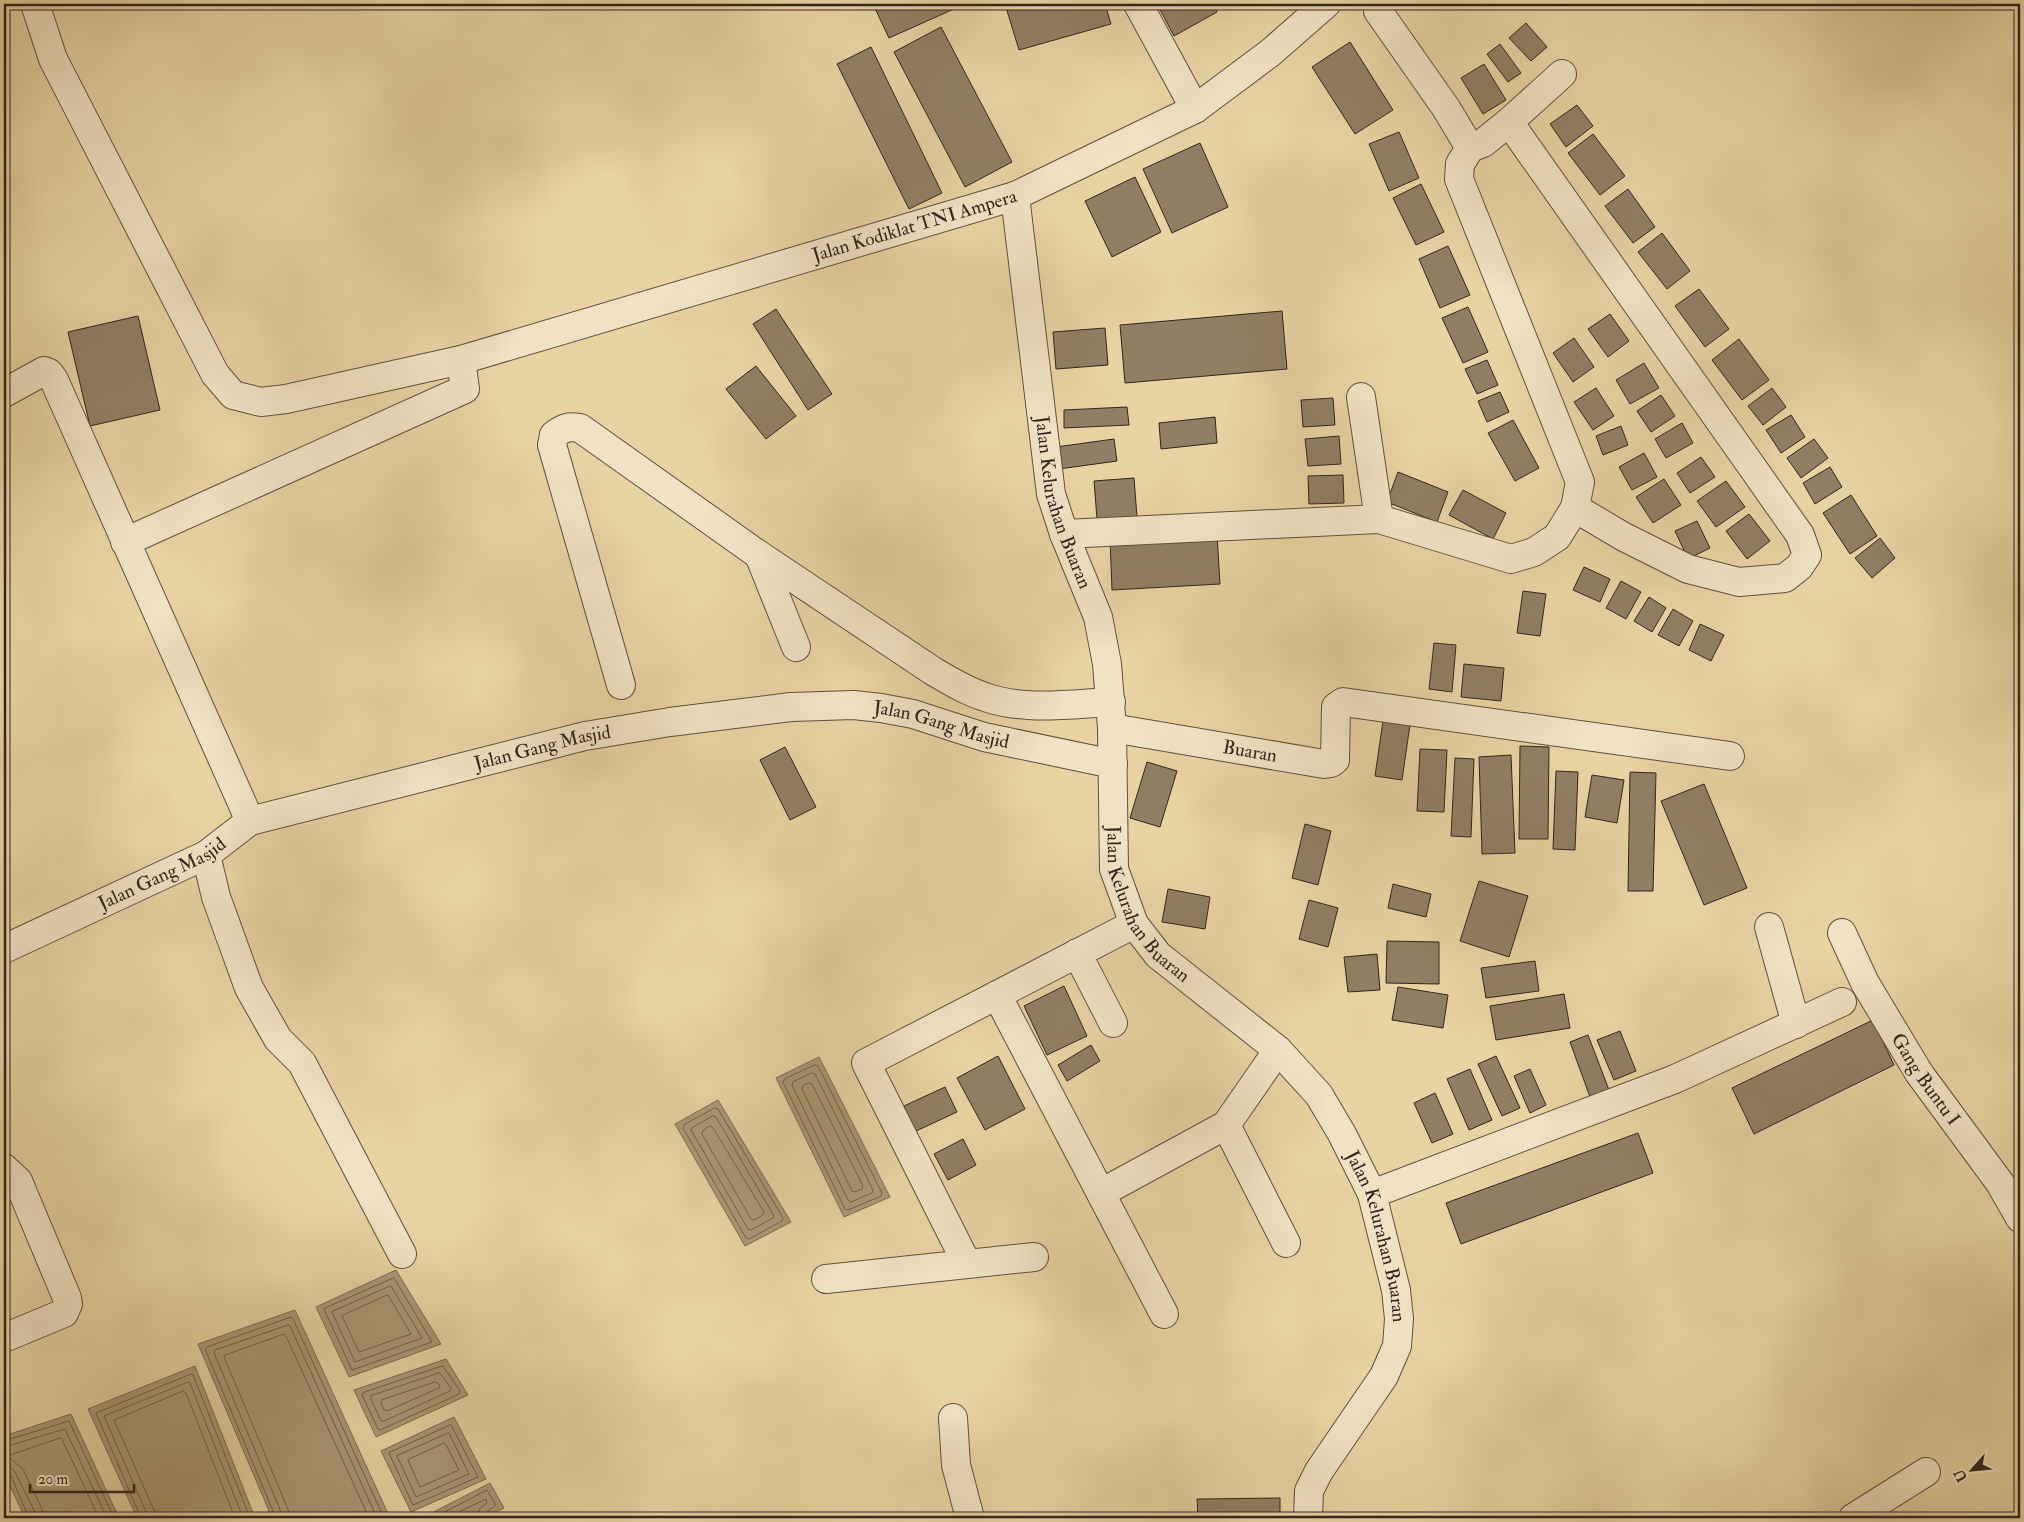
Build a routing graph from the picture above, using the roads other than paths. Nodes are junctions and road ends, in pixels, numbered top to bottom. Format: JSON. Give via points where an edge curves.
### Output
{"nodes":[{"id":1,"x":35,"y":4,"type":"edge"},
{"id":2,"x":1138,"y":4,"type":"edge"},
{"id":3,"x":1326,"y":4,"type":"edge"},
{"id":4,"x":1378,"y":11,"type":"dead end"},
{"id":5,"x":1562,"y":74,"type":"dead end"},
{"id":6,"x":1195,"y":109,"type":"junction"},
{"id":7,"x":1509,"y":122,"type":"junction"},
{"id":8,"x":1470,"y":148,"type":"junction"},
{"id":9,"x":1015,"y":196,"type":"junction"},
{"id":10,"x":461,"y":360,"type":"junction"},
{"id":11,"x":4,"y":393,"type":"edge"},
{"id":12,"x":1361,"y":397,"type":"dead end"},
{"id":13,"x":1575,"y":508,"type":"junction"},
{"id":14,"x":1379,"y":519,"type":"junction"},
{"id":15,"x":1064,"y":534,"type":"junction"},
{"id":16,"x":125,"y":542,"type":"junction"},
{"id":17,"x":759,"y":555,"type":"junction"},
{"id":18,"x":796,"y":647,"type":"dead end"},
{"id":19,"x":621,"y":685,"type":"dead end"},
{"id":20,"x":1111,"y":715,"type":"junction"},
{"id":21,"x":1730,"y":756,"type":"dead end"},
{"id":22,"x":1113,"y":764,"type":"junction"},
{"id":23,"x":250,"y":821,"type":"junction"},
{"id":24,"x":206,"y":856,"type":"junction"},
{"id":25,"x":1134,"y":924,"type":"junction"},
{"id":26,"x":1769,"y":927,"type":"dead end"},
{"id":27,"x":1842,"y":933,"type":"dead end"},
{"id":28,"x":4,"y":948,"type":"edge"},
{"id":29,"x":1077,"y":953,"type":"junction"},
{"id":30,"x":997,"y":995,"type":"junction"},
{"id":31,"x":1842,"y":1002,"type":"dead end"},
{"id":32,"x":1113,"y":1023,"type":"dead end"},
{"id":33,"x":1796,"y":1024,"type":"junction"},
{"id":34,"x":1278,"y":1050,"type":"junction"},
{"id":35,"x":1226,"y":1125,"type":"junction"},
{"id":36,"x":4,"y":1168,"type":"edge"},
{"id":37,"x":1101,"y":1193,"type":"junction"},
{"id":38,"x":1372,"y":1194,"type":"junction"},
{"id":39,"x":2020,"y":1218,"type":"edge"},
{"id":40,"x":1286,"y":1243,"type":"dead end"},
{"id":41,"x":402,"y":1254,"type":"dead end"},
{"id":42,"x":1034,"y":1257,"type":"dead end"},
{"id":43,"x":967,"y":1264,"type":"junction"},
{"id":44,"x":826,"y":1279,"type":"dead end"},
{"id":45,"x":1164,"y":1314,"type":"dead end"},
{"id":46,"x":4,"y":1338,"type":"edge"},
{"id":47,"x":953,"y":1418,"type":"dead end"},
{"id":48,"x":1926,"y":1472,"type":"dead end"},
{"id":49,"x":970,"y":1518,"type":"edge"},
{"id":50,"x":1308,"y":1518,"type":"edge"},
{"id":51,"x":1853,"y":1518,"type":"edge"}],
"edges":[{"from":1,"to":10,"type":"street","name":"Jalan Kodiklat TNI Ampera","via":[[53,59],[215,374],[233,394],[261,402],[286,399]]},
{"from":2,"to":6,"type":"street"},
{"from":3,"to":6,"type":"street","name":"Jalan Kodiklat TNI Ampera","via":[[1270,53]]},
{"from":4,"to":8,"type":"street"},
{"from":5,"to":7,"type":"street"},
{"from":6,"to":9,"type":"street","name":"Jalan Kodiklat TNI Ampera"},
{"from":7,"to":8,"type":"street","via":[[1483,143]]},
{"from":7,"to":13,"type":"street","via":[[1800,535],[1807,555],[1799,567],[1785,578],[1739,582],[1688,569]]},
{"from":8,"to":13,"type":"street","via":[[1460,164],[1459,179],[1580,482]]},
{"from":9,"to":10,"type":"street","name":"Jalan Kodiklat TNI Ampera"},
{"from":9,"to":15,"type":"street","name":"Jalan Kelurahan Buaran","via":[[1051,494]]},
{"from":10,"to":16,"type":"street","via":[[465,389]]},
{"from":11,"to":16,"type":"street","via":[[44,371],[52,376]]},
{"from":12,"to":14,"type":"street"},
{"from":13,"to":14,"type":"street","via":[[1557,537],[1534,552],[1510,559]]},
{"from":14,"to":15,"type":"street"},
{"from":15,"to":20,"type":"street","name":"Jalan Kelurahan Buaran","via":[[1098,617],[1108,664]]},
{"from":16,"to":23,"type":"street"},
{"from":17,"to":18,"type":"street"},
{"from":17,"to":19,"type":"street","via":[[580,428],[571,426],[554,435],[552,445]]},
{"from":17,"to":20,"type":"street","via":[[933,671],[978,694],[1007,702]]},
{"from":20,"to":21,"type":"street","name":"Buaran","via":[[1324,764],[1335,760],[1336,706],[1343,702]]},
{"from":20,"to":22,"type":"street","name":"Jalan Kelurahan Buaran"},
{"from":22,"to":23,"type":"street","name":"Jalan Gang Masjid","via":[[984,737],[913,714],[881,708],[854,705],[791,707],[585,736]]},
{"from":22,"to":25,"type":"street","name":"Jalan Kelurahan Buaran","via":[[1114,869]]},
{"from":23,"to":24,"type":"street","name":"Jalan Gang Masjid"},
{"from":24,"to":28,"type":"street","name":"Jalan Gang Masjid"},
{"from":24,"to":41,"type":"street","via":[[216,897],[249,988],[278,1039],[302,1064]]},
{"from":25,"to":29,"type":"street"},
{"from":25,"to":34,"type":"street","name":"Jalan Kelurahan Buaran","via":[[1158,955]]},
{"from":26,"to":33,"type":"street"},
{"from":27,"to":39,"type":"street","name":"Gang Buntu I","via":[[1864,983],[1919,1073],[2000,1183]]},
{"from":29,"to":30,"type":"street"},
{"from":29,"to":32,"type":"street"},
{"from":30,"to":37,"type":"street"},
{"from":30,"to":43,"type":"street","via":[[866,1063]]},
{"from":31,"to":33,"type":"street"},
{"from":33,"to":38,"type":"street","via":[[1675,1079]]},
{"from":34,"to":35,"type":"street"},
{"from":34,"to":38,"type":"street","name":"Jalan Kelurahan Buaran","via":[[1319,1095]]},
{"from":35,"to":37,"type":"street"},
{"from":35,"to":40,"type":"street"},
{"from":36,"to":46,"type":"street","via":[[18,1181],[68,1304],[64,1313]]},
{"from":37,"to":45,"type":"street"},
{"from":38,"to":50,"type":"street","name":"Jalan Kelurahan Buaran","via":[[1396,1290],[1397,1346],[1384,1376],[1319,1471],[1310,1491]]},
{"from":42,"to":43,"type":"street"},
{"from":43,"to":44,"type":"street"},
{"from":47,"to":49,"type":"street","via":[[956,1465]]},
{"from":48,"to":51,"type":"street"}]}
